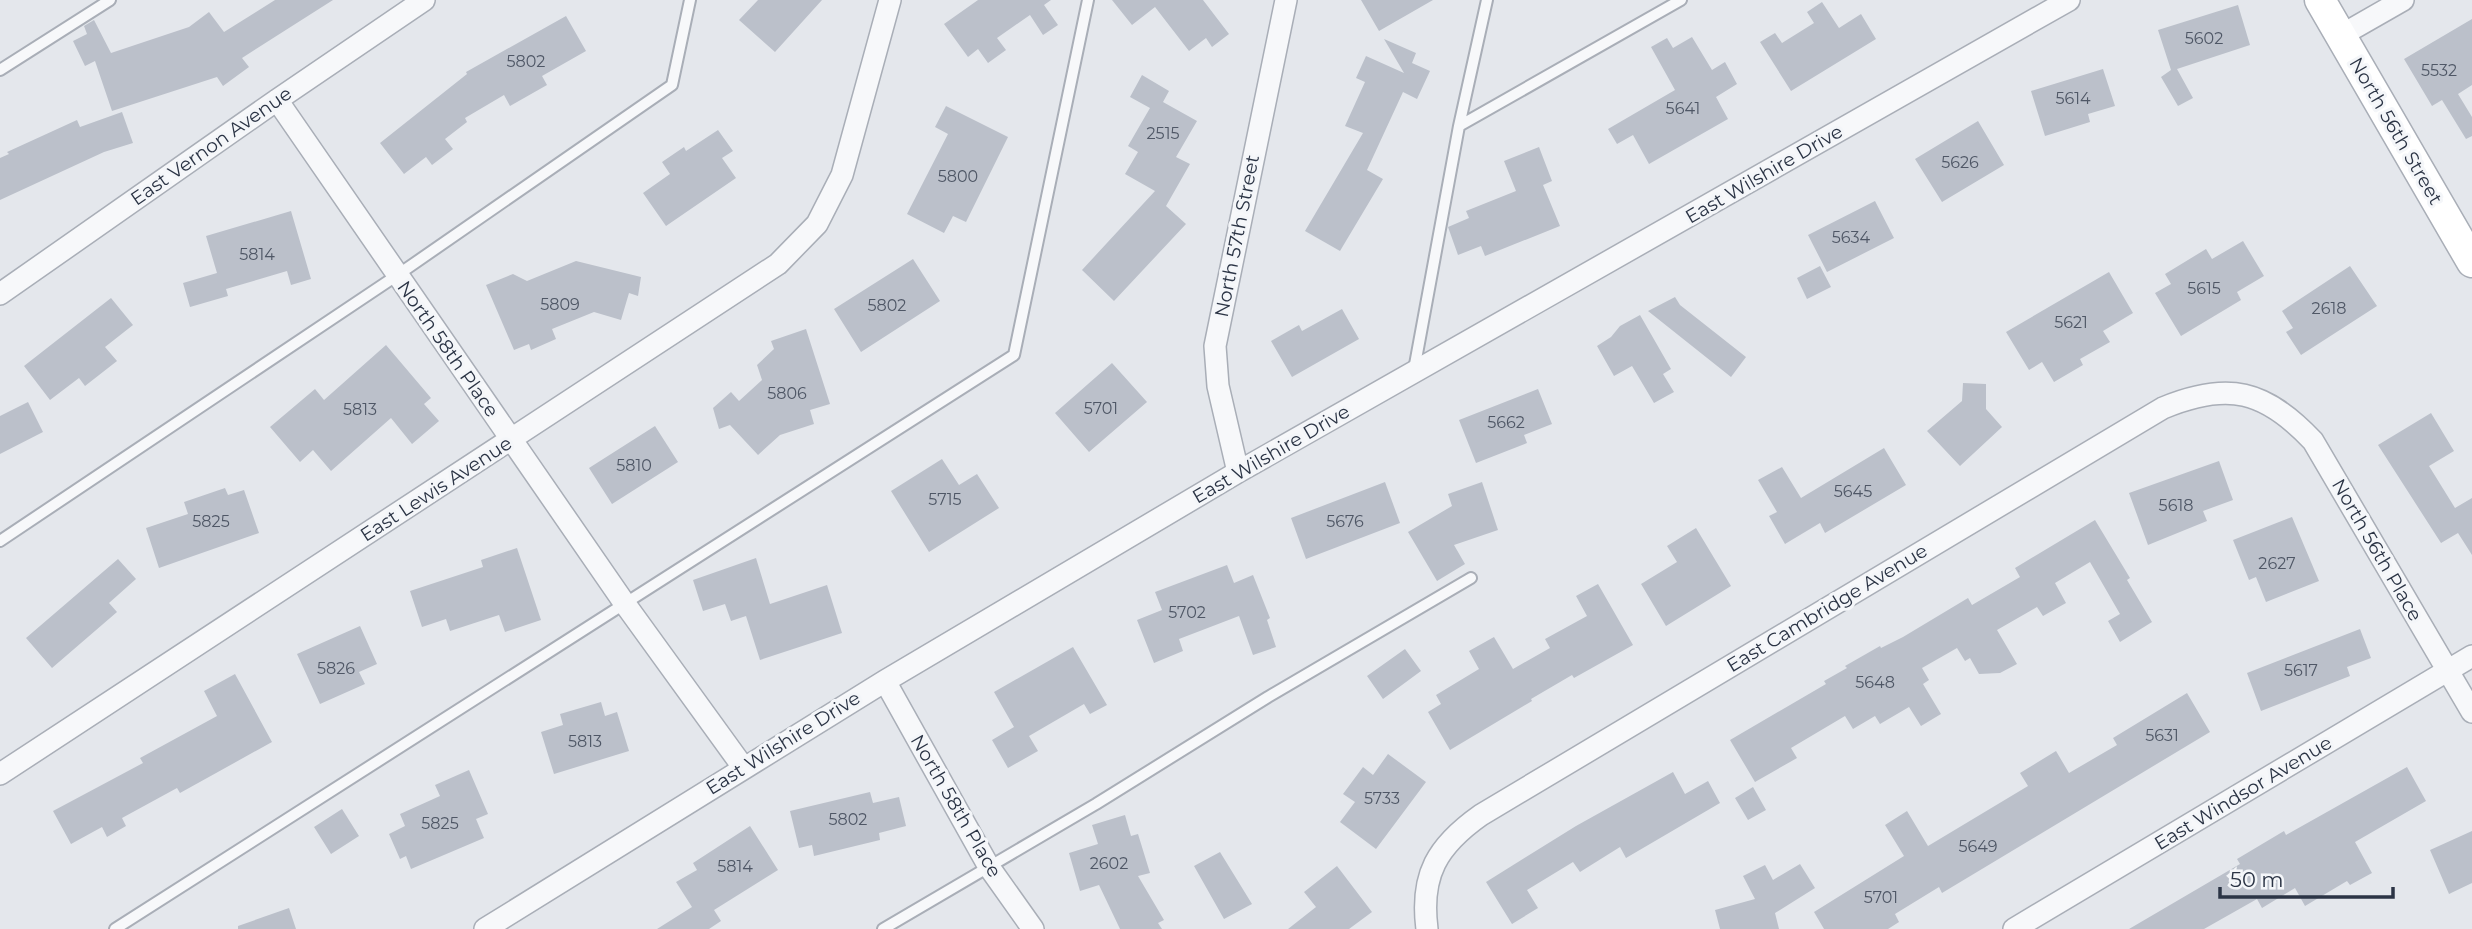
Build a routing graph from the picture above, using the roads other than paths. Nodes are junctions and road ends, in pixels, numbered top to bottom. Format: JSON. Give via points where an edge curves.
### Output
{"nodes":[{"id":1,"x":110,"y":0,"type":"edge"},
{"id":2,"x":424,"y":0,"type":"edge"},
{"id":3,"x":690,"y":0,"type":"edge"},
{"id":4,"x":890,"y":0,"type":"edge"},
{"id":5,"x":1088,"y":0,"type":"edge"},
{"id":6,"x":1286,"y":0,"type":"edge"},
{"id":7,"x":1487,"y":0,"type":"edge"},
{"id":8,"x":1681,"y":0,"type":"edge"},
{"id":9,"x":2069,"y":0,"type":"edge"},
{"id":10,"x":2320,"y":0,"type":"edge"},
{"id":11,"x":2403,"y":0,"type":"edge"},
{"id":12,"x":2340,"y":36,"type":"junction"},
{"id":13,"x":0,"y":70,"type":"edge"},
{"id":14,"x":277,"y":100,"type":"junction"},
{"id":15,"x":1459,"y":126,"type":"junction"},
{"id":16,"x":2472,"y":262,"type":"edge"},
{"id":17,"x":396,"y":275,"type":"junction"},
{"id":18,"x":0,"y":294,"type":"edge"},
{"id":19,"x":1413,"y":373,"type":"junction"},
{"id":20,"x":2266,"y":401,"type":"joint"},
{"id":21,"x":512,"y":440,"type":"junction"},
{"id":22,"x":1238,"y":472,"type":"junction"},
{"id":23,"x":0,"y":541,"type":"edge"},
{"id":24,"x":1471,"y":578,"type":"dead end"},
{"id":25,"x":625,"y":604,"type":"junction"},
{"id":26,"x":2472,"y":656,"type":"edge"},
{"id":27,"x":2448,"y":671,"type":"junction"},
{"id":28,"x":884,"y":681,"type":"junction"},
{"id":29,"x":2472,"y":712,"type":"edge"},
{"id":30,"x":743,"y":767,"type":"junction"},
{"id":31,"x":0,"y":774,"type":"edge"},
{"id":32,"x":989,"y":867,"type":"junction"},
{"id":33,"x":115,"y":929,"type":"edge"},
{"id":34,"x":485,"y":929,"type":"edge"},
{"id":35,"x":883,"y":929,"type":"edge"},
{"id":36,"x":1033,"y":929,"type":"edge"},
{"id":37,"x":1427,"y":929,"type":"edge"},
{"id":38,"x":2014,"y":929,"type":"edge"}],
"edges":[{"from":1,"to":13,"type":"lane"},
{"from":2,"to":14,"type":"street","name":"East Vernon Avenue"},
{"from":3,"to":17,"type":"lane","via":[[672,85]]},
{"from":4,"to":21,"type":"street","name":"East Lewis Avenue","via":[[842,175],[817,224],[778,264]]},
{"from":5,"to":25,"type":"lane","via":[[1014,355]]},
{"from":6,"to":22,"type":"street","name":"North 57th Street","via":[[1215,346],[1218,386]]},
{"from":7,"to":15,"type":"lane"},
{"from":8,"to":15,"type":"lane"},
{"from":9,"to":19,"type":"street","name":"East Wilshire Drive"},
{"from":10,"to":12,"type":"street","name":"North 56th Street"},
{"from":11,"to":12,"type":"street"},
{"from":12,"to":16,"type":"street","name":"North 56th Street"},
{"from":14,"to":17,"type":"street","name":"North 58th Place"},
{"from":14,"to":18,"type":"street","name":"East Vernon Avenue"},
{"from":15,"to":19,"type":"lane"},
{"from":17,"to":21,"type":"street","name":"North 58th Place"},
{"from":17,"to":23,"type":"lane"},
{"from":19,"to":22,"type":"street","name":"East Wilshire Drive"},
{"from":20,"to":27,"type":"street","name":"North 56th Place","via":[[2313,441]]},
{"from":20,"to":37,"type":"street","name":"East Cambridge Avenue","via":[[2217,393],[2192,396],[2163,408],[1480,815],[1459,830],[1435,862],[1425,889]]},
{"from":21,"to":25,"type":"street","name":"North 58th Place"},
{"from":21,"to":31,"type":"street","name":"East Lewis Avenue"},
{"from":22,"to":28,"type":"street","name":"East Wilshire Drive"},
{"from":24,"to":32,"type":"lane"},
{"from":25,"to":30,"type":"street","name":"North 58th Place"},
{"from":25,"to":33,"type":"lane"},
{"from":26,"to":27,"type":"street","name":"East Windsor Avenue"},
{"from":27,"to":29,"type":"street","name":"North 56th Place"},
{"from":27,"to":38,"type":"street","name":"East Windsor Avenue"},
{"from":28,"to":30,"type":"street","name":"East Wilshire Drive"},
{"from":28,"to":32,"type":"street","name":"North 58th Place"},
{"from":30,"to":34,"type":"street","name":"East Wilshire Drive"},
{"from":32,"to":35,"type":"lane"},
{"from":32,"to":36,"type":"street","name":"North 58th Place"}]}
